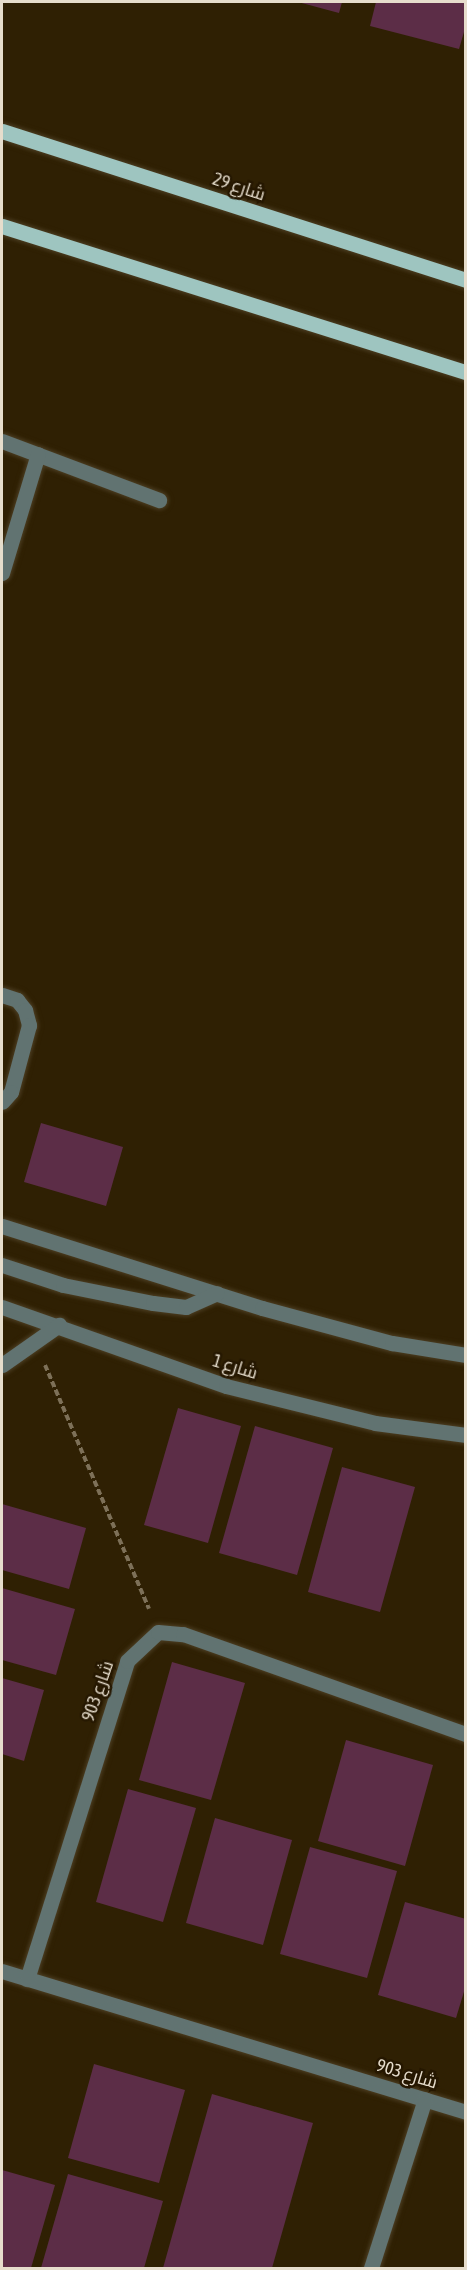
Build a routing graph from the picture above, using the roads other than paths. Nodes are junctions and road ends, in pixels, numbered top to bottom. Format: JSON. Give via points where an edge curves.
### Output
{"nodes":[{"id":1,"x":2,"y":131,"type":"edge"},
{"id":2,"x":2,"y":226,"type":"edge"},
{"id":3,"x":465,"y":280,"type":"edge"},
{"id":4,"x":465,"y":372,"type":"edge"},
{"id":5,"x":2,"y":441,"type":"edge"},
{"id":6,"x":38,"y":454,"type":"junction"},
{"id":7,"x":159,"y":500,"type":"dead end"},
{"id":8,"x":2,"y":573,"type":"edge"},
{"id":9,"x":2,"y":995,"type":"edge"},
{"id":10,"x":2,"y":1102,"type":"edge"},
{"id":11,"x":2,"y":1226,"type":"edge"},
{"id":12,"x":2,"y":1265,"type":"edge"},
{"id":13,"x":217,"y":1293,"type":"junction"},
{"id":14,"x":2,"y":1307,"type":"edge"},
{"id":15,"x":59,"y":1325,"type":"junction"},
{"id":16,"x":465,"y":1355,"type":"edge"},
{"id":17,"x":2,"y":1365,"type":"edge"},
{"id":18,"x":465,"y":1435,"type":"edge"},
{"id":19,"x":465,"y":1734,"type":"edge"},
{"id":20,"x":2,"y":1971,"type":"edge"},
{"id":21,"x":27,"y":1979,"type":"junction"},
{"id":22,"x":425,"y":2099,"type":"junction"},
{"id":23,"x":465,"y":2112,"type":"edge"},
{"id":24,"x":371,"y":2268,"type":"edge"}],
"edges":[{"from":1,"to":3,"type":"main road","name":"شارع 29"},
{"from":2,"to":4,"type":"main road"},
{"from":5,"to":6,"type":"street"},
{"from":6,"to":7,"type":"street"},
{"from":6,"to":8,"type":"street"},
{"from":9,"to":10,"type":"street","via":[[17,1000],[29,1025],[11,1092]]},
{"from":11,"to":13,"type":"street"},
{"from":12,"to":13,"type":"street","via":[[63,1285],[153,1303],[186,1307]]},
{"from":13,"to":16,"type":"street","via":[[392,1343]]},
{"from":14,"to":15,"type":"street","name":"شارع 1"},
{"from":15,"to":17,"type":"street"},
{"from":15,"to":18,"type":"street","name":"شارع 1","via":[[225,1386],[375,1423]]},
{"from":19,"to":21,"type":"street","name":"شارع 903","via":[[183,1634],[158,1632],[128,1661]]},
{"from":20,"to":21,"type":"street","name":"شارع 903"},
{"from":21,"to":22,"type":"street","name":"شارع 903"},
{"from":22,"to":23,"type":"street","name":"شارع 903"},
{"from":22,"to":24,"type":"street"}]}
